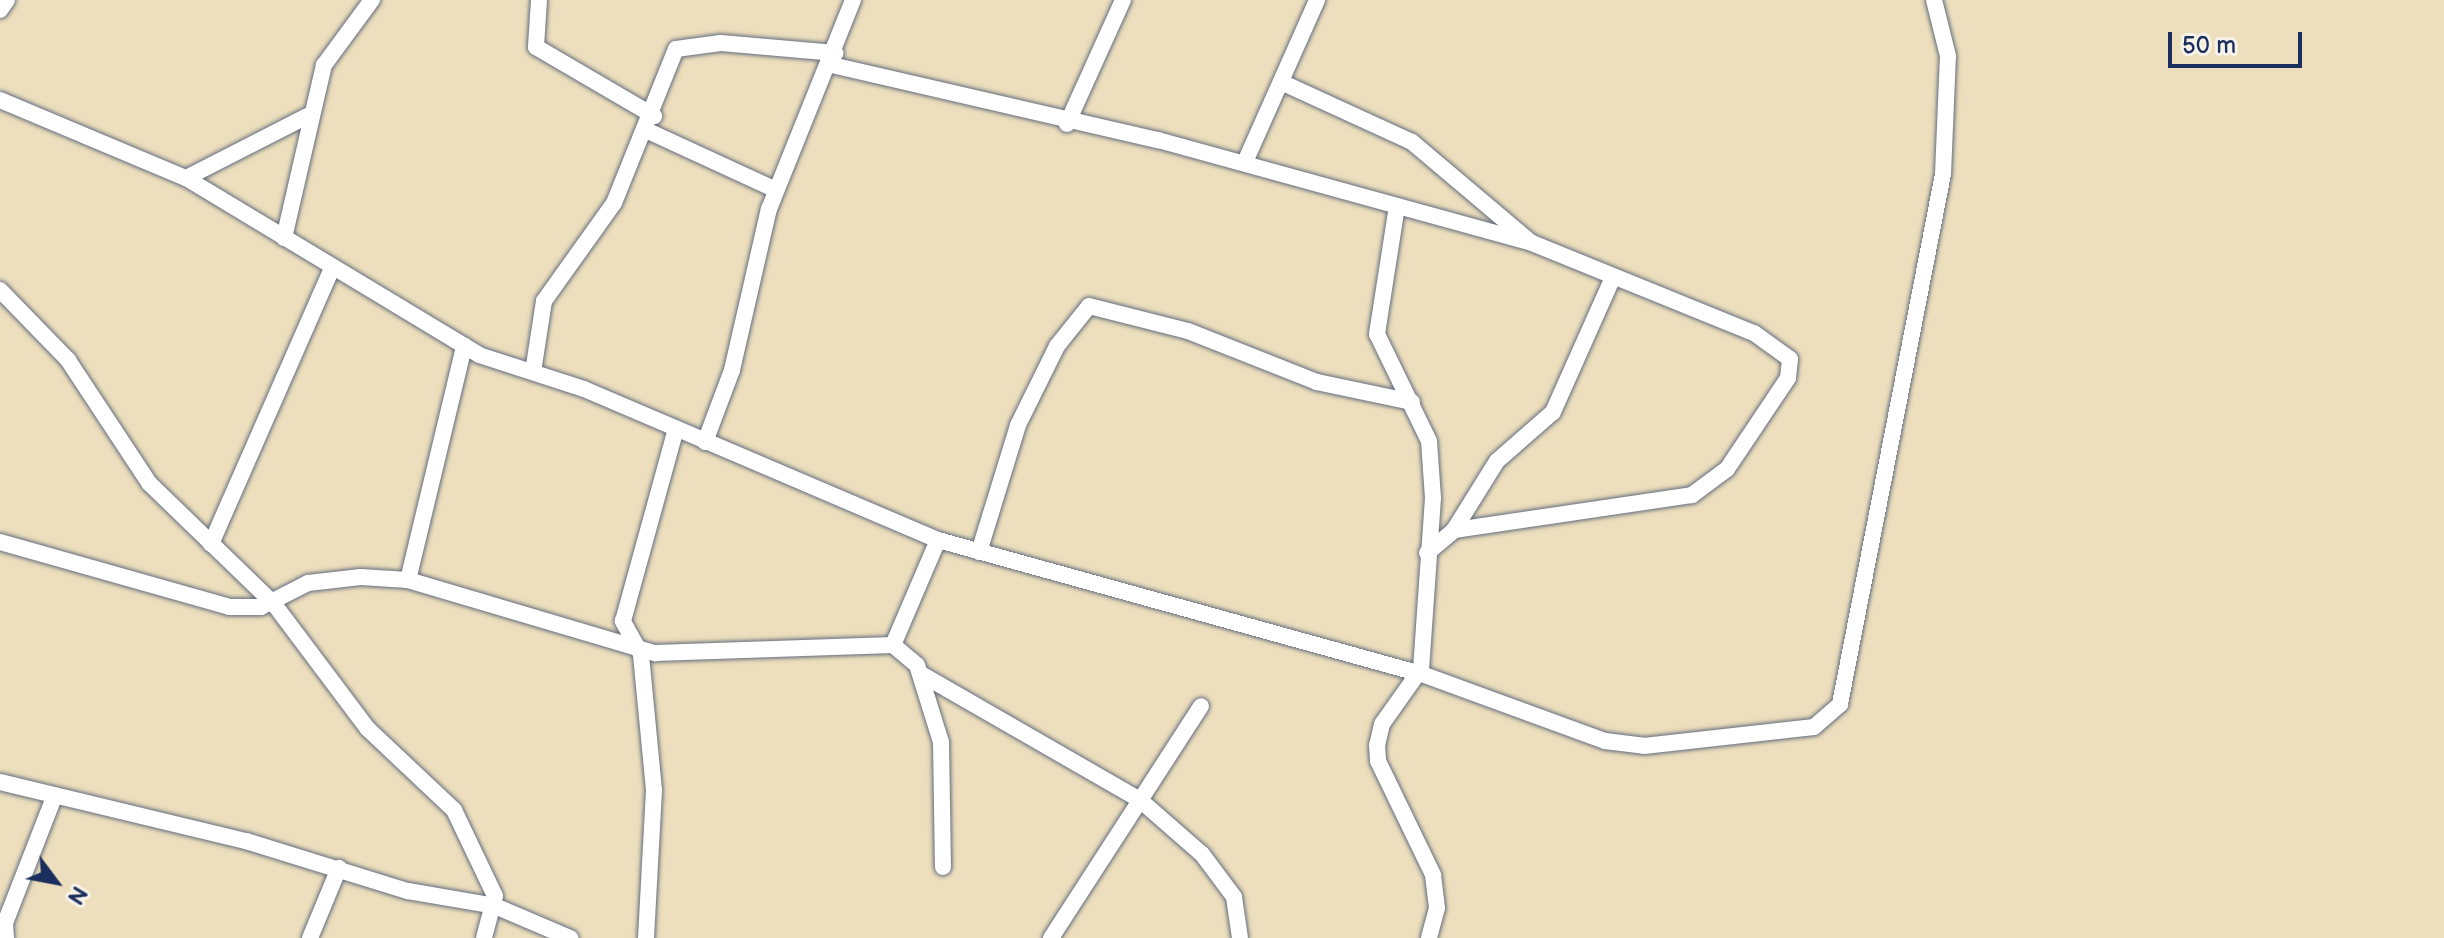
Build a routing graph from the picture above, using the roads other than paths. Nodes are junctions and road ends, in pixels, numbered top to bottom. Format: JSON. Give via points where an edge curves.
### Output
{"nodes":[{"id":1,"x":7,"y":0,"type":"edge"},
{"id":2,"x":372,"y":0,"type":"edge"},
{"id":3,"x":539,"y":0,"type":"edge"},
{"id":4,"x":853,"y":0,"type":"edge"},
{"id":5,"x":1123,"y":0,"type":"edge"},
{"id":6,"x":1317,"y":0,"type":"edge"},
{"id":7,"x":1934,"y":0,"type":"edge"},
{"id":8,"x":0,"y":10,"type":"edge"},
{"id":9,"x":834,"y":59,"type":"junction"},
{"id":10,"x":1281,"y":82,"type":"junction"},
{"id":11,"x":0,"y":100,"type":"edge"},
{"id":12,"x":307,"y":116,"type":"junction"},
{"id":13,"x":651,"y":124,"type":"junction"},
{"id":14,"x":1067,"y":124,"type":"junction"},
{"id":15,"x":1245,"y":162,"type":"junction"},
{"id":16,"x":186,"y":178,"type":"junction"},
{"id":17,"x":776,"y":190,"type":"junction"},
{"id":18,"x":1397,"y":206,"type":"junction"},
{"id":19,"x":284,"y":238,"type":"junction"},
{"id":20,"x":1532,"y":243,"type":"junction"},
{"id":21,"x":331,"y":271,"type":"junction"},
{"id":22,"x":1613,"y":277,"type":"junction"},
{"id":23,"x":0,"y":290,"type":"edge"},
{"id":24,"x":464,"y":346,"type":"junction"},
{"id":25,"x":533,"y":372,"type":"junction"},
{"id":26,"x":1412,"y":402,"type":"junction"},
{"id":27,"x":676,"y":429,"type":"junction"},
{"id":28,"x":705,"y":442,"type":"junction"},
{"id":29,"x":1454,"y":530,"type":"junction"},
{"id":30,"x":938,"y":540,"type":"junction"},
{"id":31,"x":211,"y":544,"type":"junction"},
{"id":32,"x":2,"y":548,"type":"edge"},
{"id":33,"x":979,"y":552,"type":"junction"},
{"id":34,"x":1427,"y":553,"type":"junction"},
{"id":35,"x":408,"y":580,"type":"junction"},
{"id":36,"x":274,"y":604,"type":"junction"},
{"id":37,"x":637,"y":645,"type":"junction"},
{"id":38,"x":893,"y":645,"type":"junction"},
{"id":39,"x":1419,"y":673,"type":"junction"},
{"id":40,"x":921,"y":674,"type":"junction"},
{"id":41,"x":1201,"y":706,"type":"dead end"},
{"id":42,"x":0,"y":782,"type":"edge"},
{"id":43,"x":55,"y":795,"type":"junction"},
{"id":44,"x":1140,"y":800,"type":"junction"},
{"id":45,"x":943,"y":867,"type":"dead end"},
{"id":46,"x":339,"y":868,"type":"junction"},
{"id":47,"x":495,"y":906,"type":"junction"},
{"id":48,"x":6,"y":938,"type":"edge"},
{"id":49,"x":310,"y":938,"type":"edge"},
{"id":50,"x":484,"y":938,"type":"edge"},
{"id":51,"x":570,"y":938,"type":"edge"},
{"id":52,"x":646,"y":938,"type":"edge"},
{"id":53,"x":1051,"y":938,"type":"edge"},
{"id":54,"x":1240,"y":938,"type":"edge"},
{"id":55,"x":1429,"y":938,"type":"edge"}],
"edges":[{"from":1,"to":8,"type":"street"},
{"from":2,"to":12,"type":"street","via":[[335,44]]},
{"from":3,"to":13,"type":"street","via":[[536,47]]},
{"from":4,"to":9,"type":"street"},
{"from":5,"to":14,"type":"street"},
{"from":6,"to":10,"type":"street"},
{"from":7,"to":39,"type":"street","via":[[1948,56],[1943,174],[1834,714],[1814,727],[1635,745]]},
{"from":9,"to":13,"type":"street","via":[[680,45]]},
{"from":9,"to":14,"type":"street"},
{"from":9,"to":17,"type":"street"},
{"from":10,"to":15,"type":"street"},
{"from":10,"to":20,"type":"street","via":[[1412,142]]},
{"from":11,"to":16,"type":"street"},
{"from":12,"to":16,"type":"street"},
{"from":12,"to":19,"type":"street"},
{"from":13,"to":17,"type":"street"},
{"from":13,"to":25,"type":"street","via":[[601,224],[544,301]]},
{"from":14,"to":15,"type":"street"},
{"from":15,"to":18,"type":"street"},
{"from":16,"to":19,"type":"street"},
{"from":17,"to":28,"type":"street","via":[[732,370]]},
{"from":18,"to":20,"type":"street"},
{"from":18,"to":26,"type":"street","via":[[1377,334]]},
{"from":19,"to":21,"type":"street"},
{"from":20,"to":22,"type":"street"},
{"from":21,"to":24,"type":"street"},
{"from":21,"to":31,"type":"street"},
{"from":22,"to":29,"type":"street","via":[[1553,412],[1497,461]]},
{"from":22,"to":29,"type":"street","via":[[1779,346],[1790,359],[1788,378],[1727,469],[1692,495]]},
{"from":23,"to":31,"type":"street","via":[[68,360],[129,460]]},
{"from":24,"to":25,"type":"street"},
{"from":24,"to":35,"type":"street"},
{"from":25,"to":27,"type":"street"},
{"from":26,"to":33,"type":"street","via":[[1317,382],[1188,331],[1089,306],[1057,346],[1018,425]]},
{"from":26,"to":34,"type":"street","via":[[1433,454]]},
{"from":27,"to":28,"type":"street"},
{"from":27,"to":37,"type":"street","via":[[626,602],[623,628]]},
{"from":28,"to":30,"type":"street"},
{"from":29,"to":34,"type":"street"},
{"from":30,"to":33,"type":"street"},
{"from":30,"to":38,"type":"street"},
{"from":31,"to":36,"type":"street"},
{"from":32,"to":36,"type":"street","via":[[201,601]]},
{"from":33,"to":39,"type":"street"},
{"from":34,"to":39,"type":"street"},
{"from":35,"to":36,"type":"street","via":[[331,578]]},
{"from":35,"to":37,"type":"street"},
{"from":36,"to":47,"type":"street","via":[[368,729],[454,810]]},
{"from":37,"to":38,"type":"street","via":[[663,654]]},
{"from":37,"to":52,"type":"street","via":[[656,850]]},
{"from":38,"to":40,"type":"street"},
{"from":39,"to":55,"type":"street","via":[[1382,724],[1377,745],[1378,761],[1433,875],[1437,908]]},
{"from":40,"to":44,"type":"street"},
{"from":40,"to":45,"type":"street","via":[[947,778]]},
{"from":41,"to":44,"type":"street"},
{"from":42,"to":43,"type":"street"},
{"from":43,"to":46,"type":"street"},
{"from":43,"to":48,"type":"street","via":[[5,923]]},
{"from":44,"to":53,"type":"street"},
{"from":44,"to":54,"type":"street","via":[[1202,854],[1234,897]]},
{"from":46,"to":47,"type":"street"},
{"from":46,"to":49,"type":"street"},
{"from":47,"to":50,"type":"street"},
{"from":47,"to":51,"type":"street"}]}
